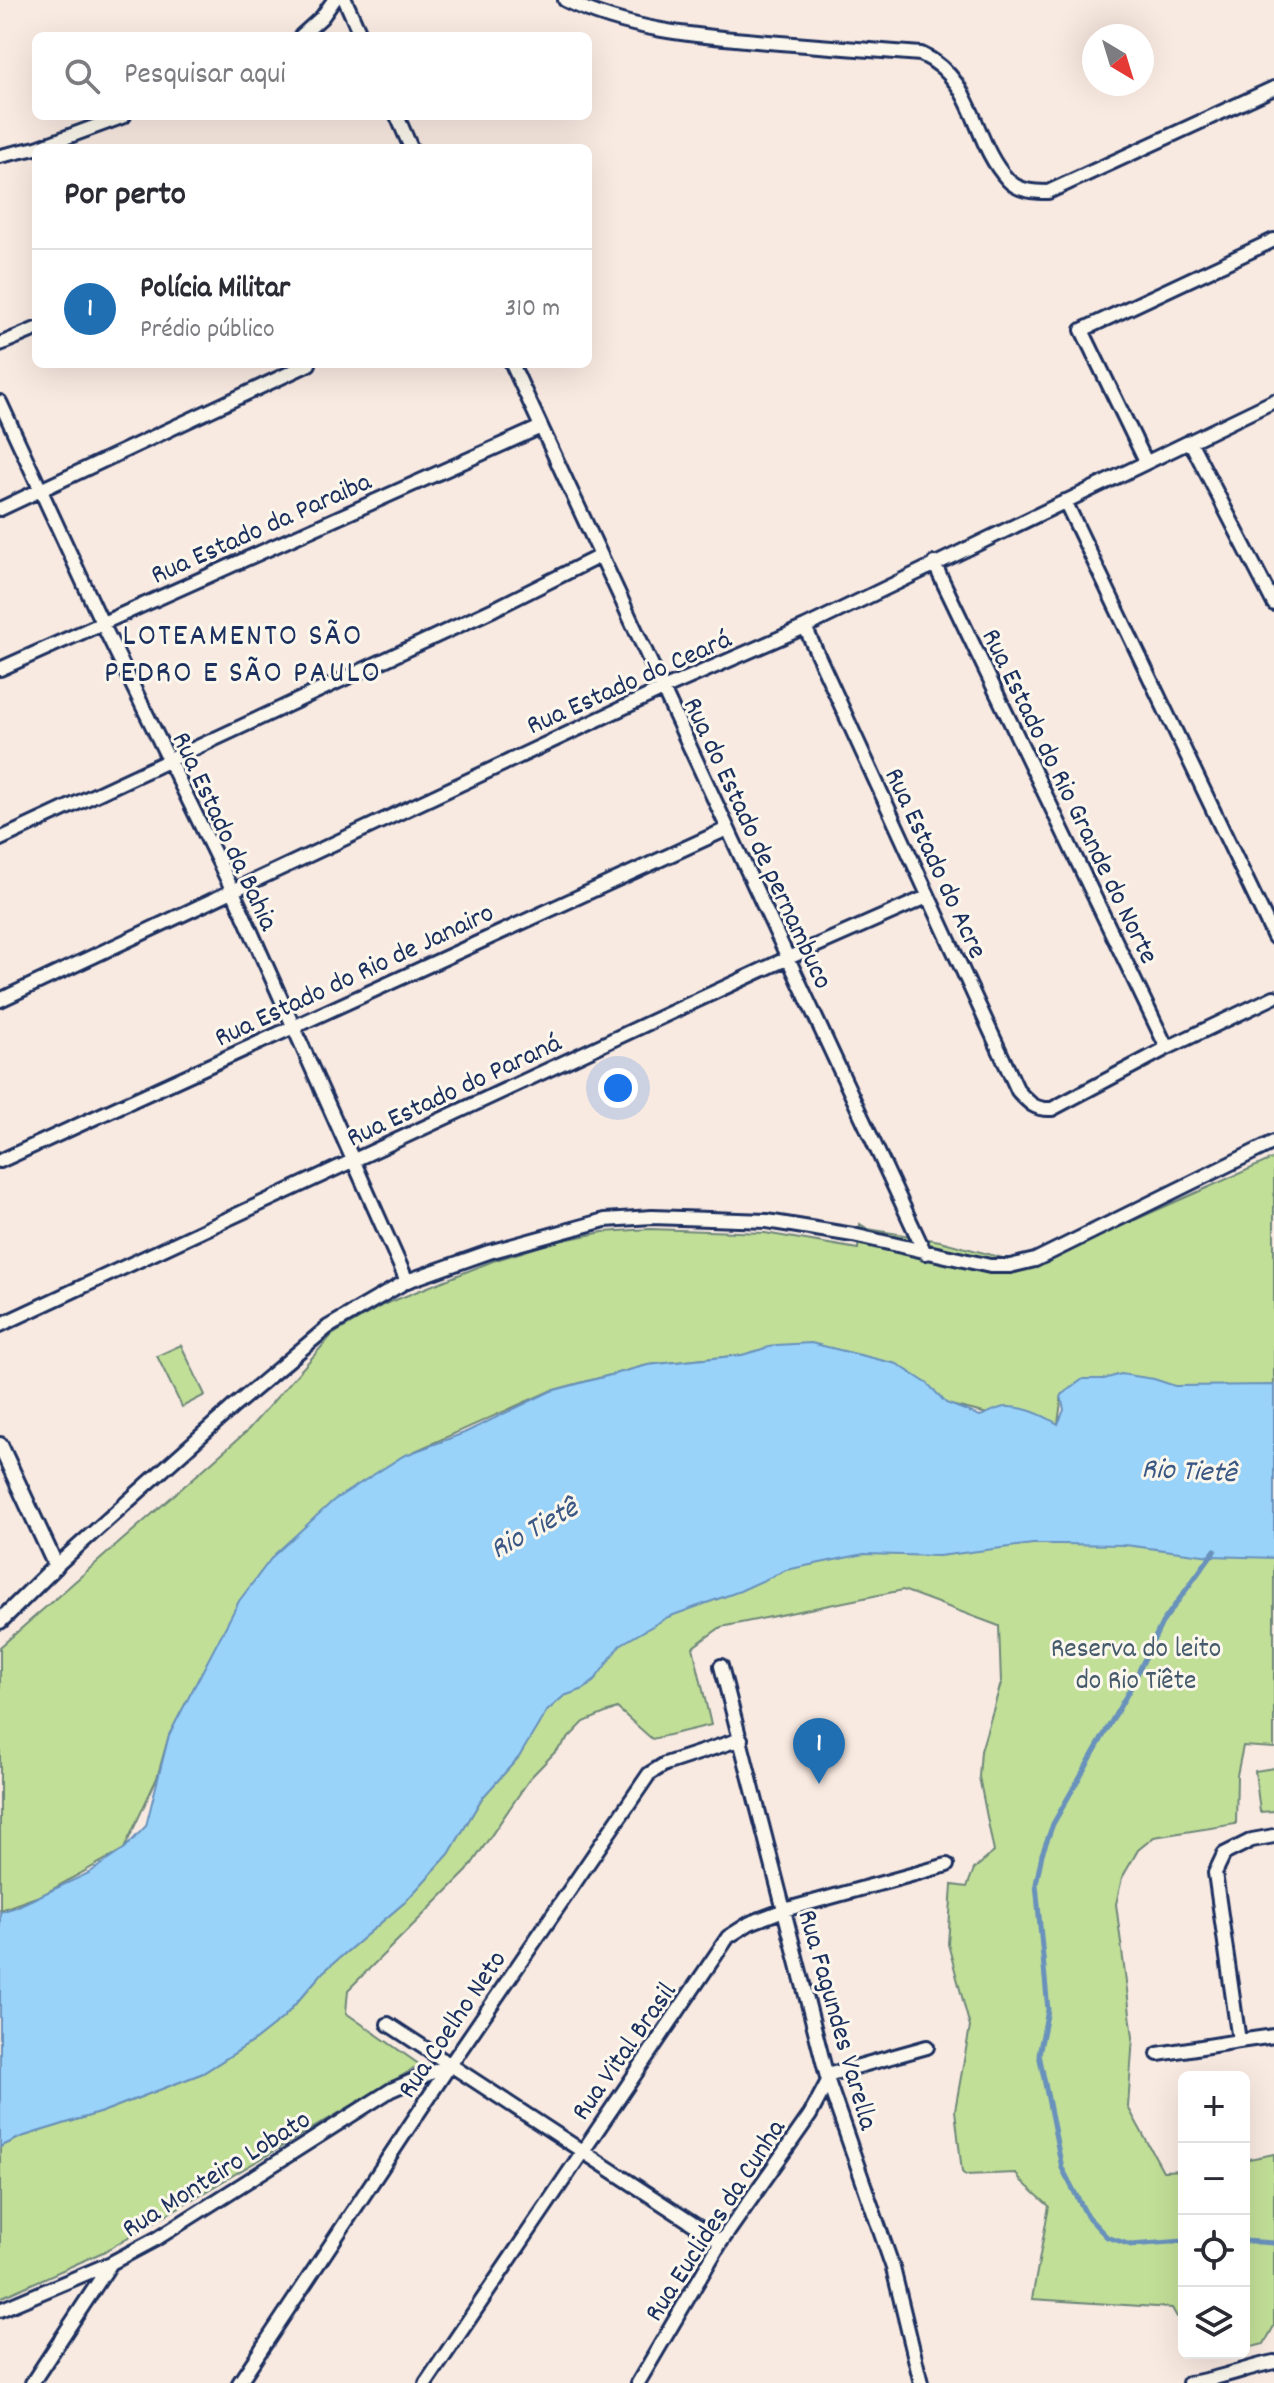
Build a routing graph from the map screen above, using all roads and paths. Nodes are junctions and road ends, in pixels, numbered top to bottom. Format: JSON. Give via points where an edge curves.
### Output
{"nodes":[{"id":1,"x":334,"y":0,"type":"edge"},
{"id":2,"x":345,"y":0,"type":"edge"},
{"id":3,"x":565,"y":0,"type":"edge"},
{"id":4,"x":305,"y":32,"type":"edge"},
{"id":5,"x":359,"y":32,"type":"edge"},
{"id":6,"x":1274,"y":88,"type":"edge"},
{"id":7,"x":113,"y":120,"type":"edge"},
{"id":8,"x":399,"y":120,"type":"edge"},
{"id":9,"x":47,"y":144,"type":"edge"},
{"id":10,"x":409,"y":144,"type":"edge"},
{"id":11,"x":32,"y":149,"type":"edge"},
{"id":12,"x":0,"y":156,"type":"edge"},
{"id":13,"x":1274,"y":240,"type":"edge"},
{"id":14,"x":32,"y":331,"type":"edge"},
{"id":15,"x":0,"y":344,"type":"edge"},
{"id":16,"x":300,"y":368,"type":"edge"},
{"id":17,"x":514,"y":368,"type":"edge"},
{"id":18,"x":1274,"y":401,"type":"edge"},
{"id":19,"x":0,"y":402,"type":"edge"},
{"id":20,"x":541,"y":427,"type":"junction"},
{"id":21,"x":1190,"y":441,"type":"junction"},
{"id":22,"x":1146,"y":462,"type":"junction"},
{"id":23,"x":41,"y":489,"type":"junction"},
{"id":24,"x":1065,"y":501,"type":"junction"},
{"id":25,"x":0,"y":509,"type":"edge"},
{"id":26,"x":600,"y":556,"type":"junction"},
{"id":27,"x":934,"y":563,"type":"junction"},
{"id":28,"x":1274,"y":604,"type":"edge"},
{"id":29,"x":102,"y":623,"type":"junction"},
{"id":30,"x":805,"y":627,"type":"junction"},
{"id":31,"x":0,"y":669,"type":"edge"},
{"id":32,"x":663,"y":689,"type":"junction"},
{"id":33,"x":168,"y":761,"type":"junction"},
{"id":34,"x":727,"y":829,"type":"junction"},
{"id":35,"x":0,"y":839,"type":"edge"},
{"id":36,"x":232,"y":889,"type":"junction"},
{"id":37,"x":927,"y":897,"type":"junction"},
{"id":38,"x":1274,"y":937,"type":"edge"},
{"id":39,"x":788,"y":958,"type":"junction"},
{"id":40,"x":1274,"y":997,"type":"edge"},
{"id":41,"x":0,"y":1000,"type":"edge"},
{"id":42,"x":292,"y":1028,"type":"junction"},
{"id":43,"x":1167,"y":1048,"type":"junction"},
{"id":44,"x":1274,"y":1142,"type":"edge"},
{"id":45,"x":0,"y":1161,"type":"edge"},
{"id":46,"x":353,"y":1161,"type":"junction"},
{"id":47,"x":925,"y":1253,"type":"junction"},
{"id":48,"x":407,"y":1281,"type":"junction"},
{"id":49,"x":0,"y":1325,"type":"edge"},
{"id":50,"x":0,"y":1445,"type":"edge"},
{"id":51,"x":56,"y":1566,"type":"junction"},
{"id":52,"x":0,"y":1621,"type":"edge"},
{"id":53,"x":721,"y":1666,"type":"dead end"},
{"id":54,"x":741,"y":1739,"type":"junction"},
{"id":55,"x":1274,"y":1836,"type":"edge"},
{"id":56,"x":947,"y":1865,"type":"dead end"},
{"id":57,"x":784,"y":1910,"type":"junction"},
{"id":58,"x":388,"y":2024,"type":"dead end"},
{"id":59,"x":1274,"y":2036,"type":"edge"},
{"id":60,"x":1239,"y":2041,"type":"junction"},
{"id":61,"x":927,"y":2047,"type":"dead end"},
{"id":62,"x":1158,"y":2054,"type":"dead end"},
{"id":63,"x":450,"y":2065,"type":"junction"},
{"id":64,"x":828,"y":2078,"type":"junction"},
{"id":65,"x":583,"y":2150,"type":"junction"},
{"id":66,"x":721,"y":2242,"type":"junction"},
{"id":67,"x":111,"y":2263,"type":"junction"},
{"id":68,"x":0,"y":2310,"type":"edge"},
{"id":69,"x":1274,"y":2362,"type":"edge"},
{"id":70,"x":1250,"y":2366,"type":"junction"},
{"id":71,"x":32,"y":2383,"type":"edge"},
{"id":72,"x":239,"y":2383,"type":"edge"},
{"id":73,"x":426,"y":2383,"type":"edge"},
{"id":74,"x":638,"y":2383,"type":"edge"},
{"id":75,"x":921,"y":2383,"type":"edge"},
{"id":76,"x":1189,"y":2383,"type":"edge"},
{"id":77,"x":1252,"y":2383,"type":"edge"}],
"edges":[{"from":1,"to":4,"type":"street"},
{"from":2,"to":5,"type":"street"},
{"from":3,"to":6,"type":"street","via":[[595,15],[684,35],[921,54],[955,78],[1009,181],[1030,192],[1048,192]]},
{"from":7,"to":9,"type":"street"},
{"from":8,"to":10,"type":"street"},
{"from":11,"to":12,"type":"street"},
{"from":13,"to":22,"type":"street","via":[[1082,330]]},
{"from":14,"to":15,"type":"street"},
{"from":16,"to":23,"type":"street"},
{"from":17,"to":20,"type":"street","name":"Rua do Estado de pernambuco"},
{"from":18,"to":21,"type":"street","name":"Rua Estado do Ceará"},
{"from":19,"to":23,"type":"street","name":"Rua Estado da Bahia"},
{"from":20,"to":26,"type":"street","name":"Rua do Estado de pernambuco"},
{"from":20,"to":29,"type":"street","name":"Rua Estado da Paraiba"},
{"from":21,"to":22,"type":"street","name":"Rua Estado do Ceará"},
{"from":21,"to":28,"type":"street"},
{"from":22,"to":24,"type":"street","name":"Rua Estado do Ceará"},
{"from":23,"to":25,"type":"street"},
{"from":23,"to":29,"type":"street","name":"Rua Estado da Bahia"},
{"from":24,"to":27,"type":"street","name":"Rua Estado do Ceará"},
{"from":24,"to":38,"type":"street"},
{"from":26,"to":32,"type":"street","name":"Rua do Estado de pernambuco"},
{"from":26,"to":33,"type":"street"},
{"from":27,"to":30,"type":"street","name":"Rua Estado do Ceará"},
{"from":27,"to":43,"type":"street","name":"Rua Estado do Rio Grande do Norte"},
{"from":29,"to":31,"type":"street","name":"Rua Estado da Paraiba"},
{"from":29,"to":33,"type":"street","name":"Rua Estado da Bahia"},
{"from":30,"to":32,"type":"street","name":"Rua Estado do Ceará"},
{"from":30,"to":37,"type":"street","name":"Rua Estado do Acre"},
{"from":32,"to":34,"type":"street","name":"Rua do Estado de pernambuco"},
{"from":32,"to":36,"type":"street","name":"Rua Estado do Ceará"},
{"from":33,"to":35,"type":"street"},
{"from":33,"to":36,"type":"street","name":"Rua Estado da Bahia"},
{"from":34,"to":39,"type":"street","name":"Rua do Estado de pernambuco"},
{"from":34,"to":42,"type":"street","name":"Rua Estado do Rio de Janairo"},
{"from":36,"to":41,"type":"street","name":"Rua Estado do Ceará"},
{"from":36,"to":42,"type":"street","name":"Rua Estado da Bahia"},
{"from":37,"to":39,"type":"street","name":"Rua Estado do Paraná"},
{"from":37,"to":43,"type":"street","name":"Rua Estado do Acre","via":[[1018,1091],[1038,1110],[1052,1109]]},
{"from":39,"to":46,"type":"street","name":"Rua Estado do Paraná"},
{"from":39,"to":47,"type":"street","name":"Rua do Estado de pernambuco"},
{"from":40,"to":43,"type":"street"},
{"from":42,"to":45,"type":"street","name":"Rua Estado do Rio de Janairo"},
{"from":42,"to":46,"type":"street","name":"Rua Estado da Bahia"},
{"from":44,"to":47,"type":"street","via":[[1035,1260],[990,1266]]},
{"from":46,"to":48,"type":"street","name":"Rua Estado da Bahia"},
{"from":46,"to":49,"type":"street","name":"Rua Estado do Paraná"},
{"from":47,"to":48,"type":"street","via":[[767,1221],[652,1217],[605,1220],[550,1234]]},
{"from":48,"to":51,"type":"street","via":[[317,1335]]},
{"from":50,"to":51,"type":"street"},
{"from":51,"to":52,"type":"street"},
{"from":53,"to":54,"type":"street","name":"Rua Fagundes Varella"},
{"from":54,"to":57,"type":"street","name":"Rua Fagundes Varella"},
{"from":54,"to":63,"type":"street","name":"Rua Coelho Neto","via":[[649,1774]]},
{"from":55,"to":60,"type":"street","via":[[1224,1854],[1215,1873]]},
{"from":56,"to":57,"type":"street","name":"Rua Vital Brasil"},
{"from":57,"to":64,"type":"street","name":"Rua Fagundes Varella"},
{"from":57,"to":65,"type":"street","name":"Rua Vital Brasil","via":[[728,1937]]},
{"from":58,"to":63,"type":"street"},
{"from":59,"to":60,"type":"street"},
{"from":60,"to":62,"type":"street"},
{"from":61,"to":64,"type":"street"},
{"from":63,"to":65,"type":"street"},
{"from":63,"to":67,"type":"street","name":"Rua Monteiro Lobato","via":[[391,2090]]},
{"from":63,"to":72,"type":"street","name":"Rua Coelho Neto"},
{"from":64,"to":66,"type":"street","name":"Rua Euclides da Cunha","via":[[810,2115]]},
{"from":64,"to":75,"type":"street","name":"Rua Fagundes Varella","via":[[893,2268]]},
{"from":65,"to":66,"type":"street"},
{"from":65,"to":73,"type":"street","name":"Rua Vital Brasil"},
{"from":66,"to":74,"type":"street","name":"Rua Euclides da Cunha"},
{"from":67,"to":68,"type":"street","name":"Rua Monteiro Lobato"},
{"from":67,"to":71,"type":"street"},
{"from":69,"to":70,"type":"street"},
{"from":70,"to":76,"type":"street"},
{"from":70,"to":77,"type":"street"}]}
